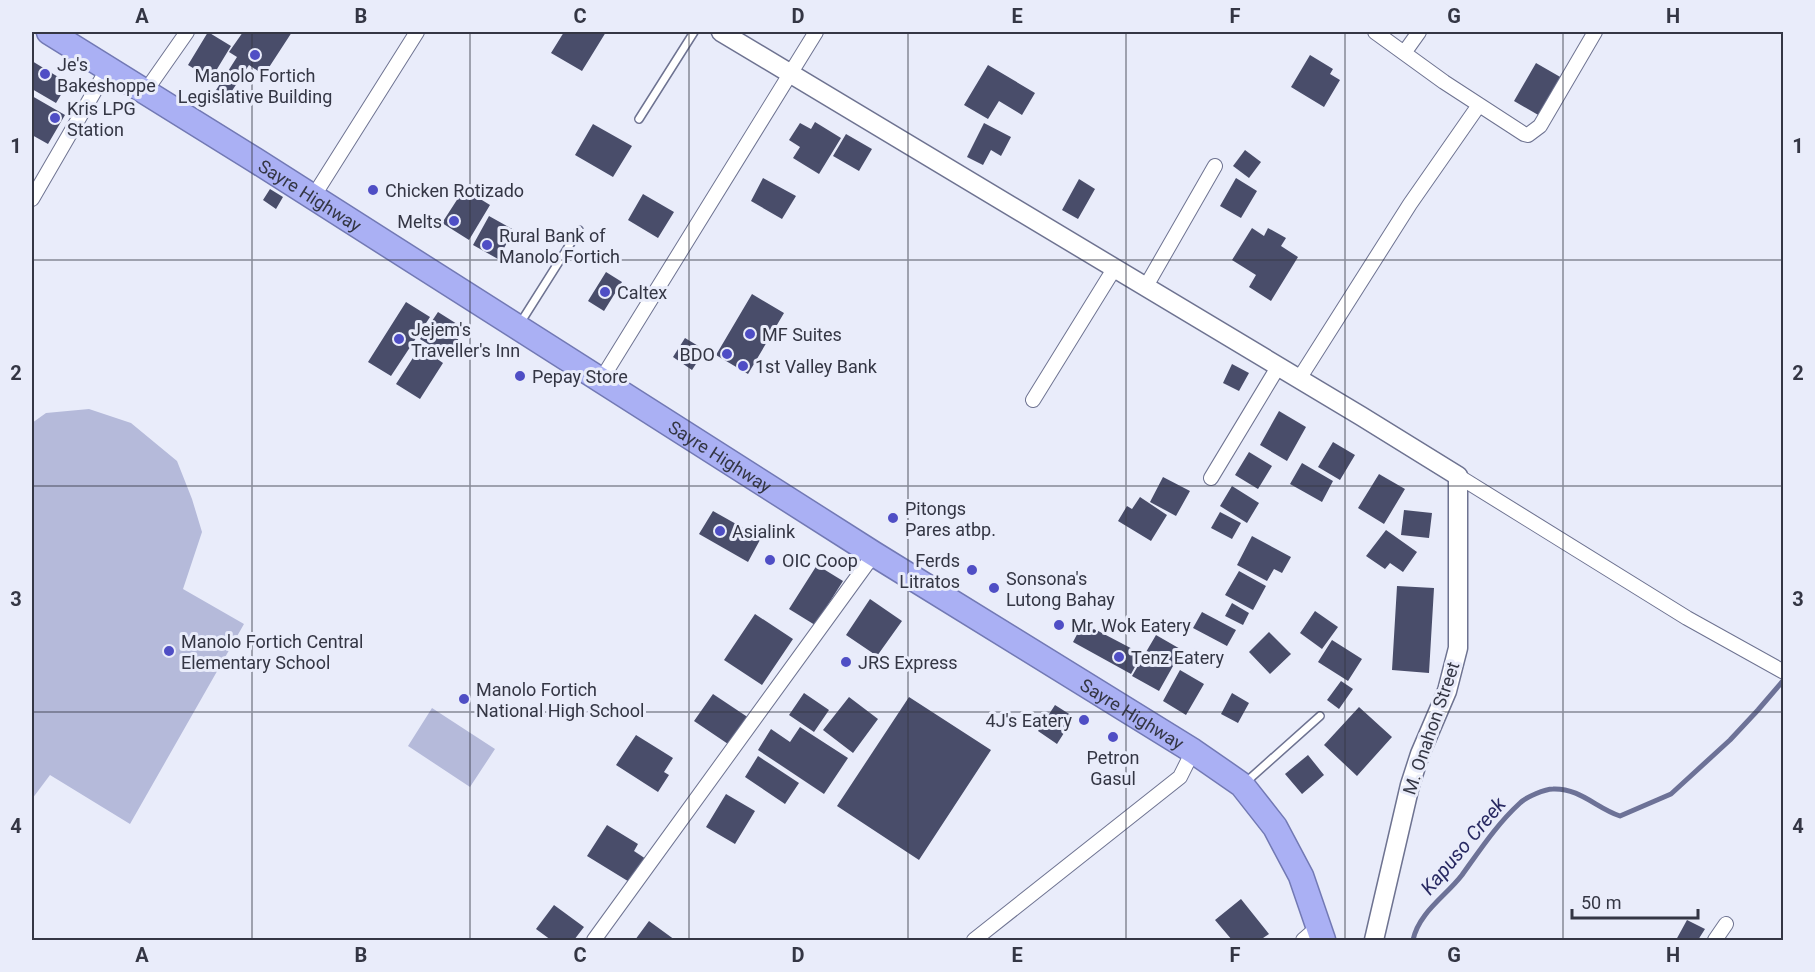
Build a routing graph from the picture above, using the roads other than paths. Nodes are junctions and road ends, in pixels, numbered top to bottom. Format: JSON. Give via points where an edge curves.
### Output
{"nodes":[{"id":1,"x":49,"y":32,"type":"edge"},
{"id":2,"x":186,"y":32,"type":"edge"},
{"id":3,"x":417,"y":32,"type":"edge"},
{"id":4,"x":694,"y":32,"type":"edge"},
{"id":5,"x":721,"y":32,"type":"edge"},
{"id":6,"x":816,"y":32,"type":"edge"},
{"id":7,"x":1375,"y":32,"type":"edge"},
{"id":8,"x":1419,"y":32,"type":"edge"},
{"id":9,"x":1594,"y":32,"type":"edge"},
{"id":10,"x":1404,"y":53,"type":"junction"},
{"id":11,"x":108,"y":68,"type":"junction"},
{"id":12,"x":791,"y":74,"type":"junction"},
{"id":13,"x":145,"y":92,"type":"junction"},
{"id":14,"x":1479,"y":105,"type":"junction"},
{"id":15,"x":639,"y":119,"type":"dead end"},
{"id":16,"x":1215,"y":166,"type":"dead end"},
{"id":17,"x":314,"y":197,"type":"junction"},
{"id":18,"x":32,"y":199,"type":"edge"},
{"id":19,"x":579,"y":230,"type":"dead end"},
{"id":20,"x":1114,"y":269,"type":"junction"},
{"id":21,"x":1145,"y":288,"type":"junction"},
{"id":22,"x":518,"y":327,"type":"junction"},
{"id":23,"x":1278,"y":367,"type":"junction"},
{"id":24,"x":1299,"y":379,"type":"junction"},
{"id":25,"x":601,"y":380,"type":"junction"},
{"id":26,"x":1033,"y":400,"type":"dead end"},
{"id":27,"x":1458,"y":476,"type":"junction"},
{"id":28,"x":1211,"y":478,"type":"dead end"},
{"id":29,"x":874,"y":554,"type":"junction"},
{"id":30,"x":1784,"y":672,"type":"edge"},
{"id":31,"x":1320,"y":716,"type":"dead end"},
{"id":32,"x":1193,"y":751,"type":"junction"},
{"id":33,"x":1242,"y":786,"type":"junction"},
{"id":34,"x":1726,"y":924,"type":"dead end"},
{"id":35,"x":1315,"y":936,"type":"edge"},
{"id":36,"x":594,"y":940,"type":"edge"},
{"id":37,"x":974,"y":940,"type":"edge"},
{"id":38,"x":1374,"y":940,"type":"edge"},
{"id":39,"x":1714,"y":940,"type":"edge"}],
"edges":[{"from":1,"to":11,"type":"highway","name":"Sayre Highway"},
{"from":2,"to":13,"type":"street"},
{"from":3,"to":17,"type":"street"},
{"from":4,"to":15,"type":"lane"},
{"from":5,"to":12,"type":"street"},
{"from":6,"to":12,"type":"street"},
{"from":7,"to":10,"type":"street"},
{"from":8,"to":10,"type":"street"},
{"from":9,"to":14,"type":"street","via":[[1534,132],[1524,134]]},
{"from":10,"to":14,"type":"street"},
{"from":11,"to":13,"type":"highway","name":"Sayre Highway"},
{"from":11,"to":18,"type":"street"},
{"from":12,"to":20,"type":"street"},
{"from":12,"to":25,"type":"street"},
{"from":13,"to":17,"type":"highway","name":"Sayre Highway"},
{"from":14,"to":24,"type":"street","via":[[1410,204]]},
{"from":16,"to":21,"type":"street"},
{"from":17,"to":22,"type":"highway","name":"Sayre Highway"},
{"from":19,"to":22,"type":"lane"},
{"from":20,"to":21,"type":"street"},
{"from":20,"to":26,"type":"street"},
{"from":21,"to":23,"type":"street"},
{"from":22,"to":25,"type":"highway","name":"Sayre Highway"},
{"from":23,"to":24,"type":"street"},
{"from":23,"to":28,"type":"street"},
{"from":24,"to":27,"type":"street"},
{"from":25,"to":29,"type":"highway","name":"Sayre Highway"},
{"from":27,"to":30,"type":"street","via":[[1687,618]]},
{"from":27,"to":38,"type":"street","name":"M. Onahon Street","via":[[1458,648],[1447,691],[1410,785]]},
{"from":29,"to":32,"type":"highway","name":"Sayre Highway"},
{"from":29,"to":36,"type":"street"},
{"from":31,"to":33,"type":"lane"},
{"from":32,"to":33,"type":"highway","name":"Sayre Highway"},
{"from":32,"to":37,"type":"street","via":[[1180,777]]},
{"from":33,"to":35,"type":"highway","name":"Sayre Highway","via":[[1275,827],[1301,876]]},
{"from":34,"to":39,"type":"street"}]}
